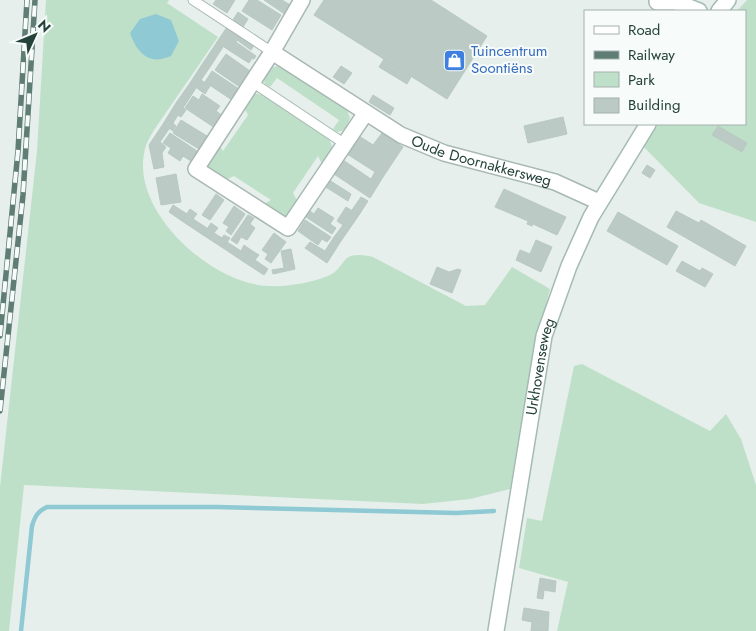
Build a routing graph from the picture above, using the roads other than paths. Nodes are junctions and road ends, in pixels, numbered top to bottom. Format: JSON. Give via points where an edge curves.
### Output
{"nodes":[{"id":1,"x":193,"y":0,"type":"edge"},
{"id":2,"x":302,"y":0,"type":"edge"},
{"id":3,"x":728,"y":0,"type":"edge"},
{"id":4,"x":659,"y":4,"type":"edge"},
{"id":5,"x":696,"y":10,"type":"edge"},
{"id":6,"x":720,"y":10,"type":"edge"},
{"id":7,"x":272,"y":52,"type":"junction"},
{"id":8,"x":252,"y":82,"type":"junction"},
{"id":9,"x":365,"y":114,"type":"junction"},
{"id":10,"x":647,"y":125,"type":"edge"},
{"id":11,"x":345,"y":144,"type":"junction"},
{"id":12,"x":599,"y":202,"type":"junction"},
{"id":13,"x":496,"y":631,"type":"edge"}],
"edges":[{"from":1,"to":7,"type":"lane"},
{"from":2,"to":7,"type":"street"},
{"from":3,"to":6,"type":"street"},
{"from":4,"to":5,"type":"street","via":[[676,2]]},
{"from":7,"to":8,"type":"street"},
{"from":7,"to":9,"type":"street","name":"Oude Doornakkersweg"},
{"from":8,"to":11,"type":"lane"},
{"from":8,"to":11,"type":"street","via":[[196,169],[288,228]]},
{"from":9,"to":11,"type":"street"},
{"from":9,"to":12,"type":"street","name":"Oude Doornakkersweg","via":[[401,135],[444,153],[555,182]]},
{"from":10,"to":12,"type":"street","name":"Urkhovenseweg"},
{"from":12,"to":13,"type":"street","name":"Urkhovenseweg","via":[[569,266],[544,336]]}]}
